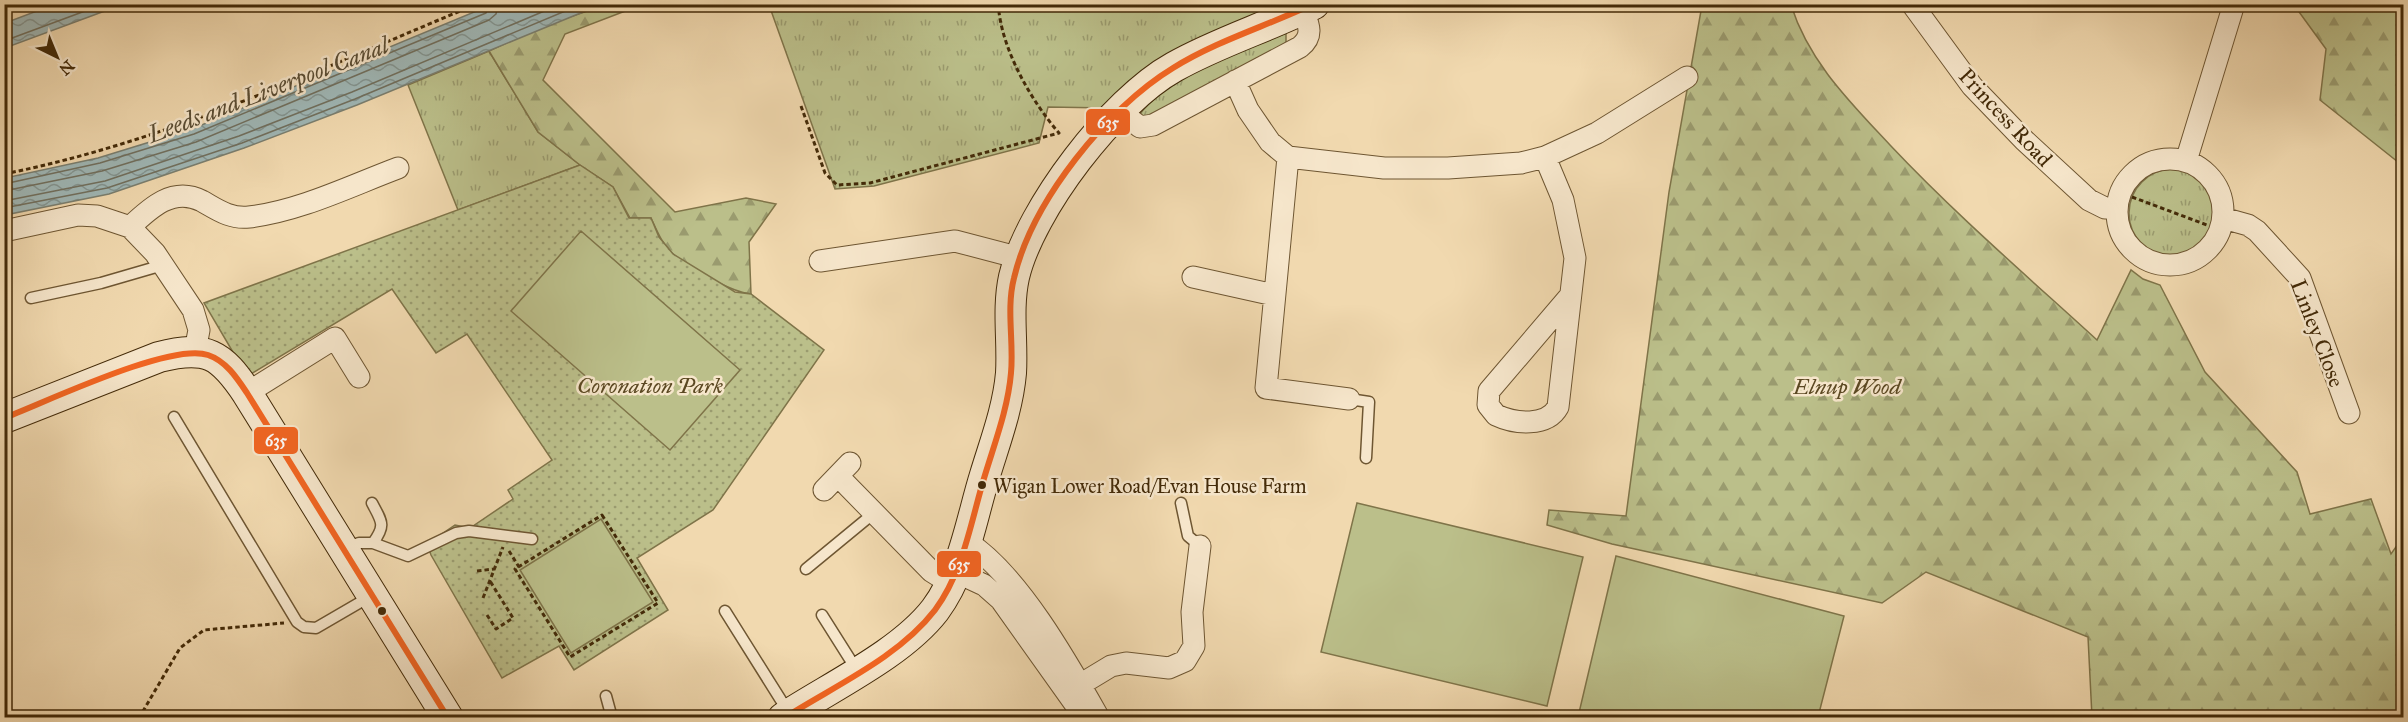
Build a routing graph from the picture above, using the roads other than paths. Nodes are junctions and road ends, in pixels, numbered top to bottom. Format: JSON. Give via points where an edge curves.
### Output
{"nodes":[{"id":1,"x":1912,"y":4,"type":"edge"},
{"id":2,"x":2234,"y":4,"type":"edge"},
{"id":3,"x":1309,"y":7,"type":"edge"},
{"id":4,"x":1687,"y":77,"type":"dead end"},
{"id":5,"x":1235,"y":81,"type":"junction"},
{"id":6,"x":1120,"y":112,"type":"junction"},
{"id":7,"x":1288,"y":157,"type":"junction"},
{"id":8,"x":1545,"y":157,"type":"junction"},
{"id":9,"x":2186,"y":161,"type":"junction"},
{"id":10,"x":398,"y":168,"type":"dead end"},
{"id":11,"x":2119,"y":200,"type":"junction"},
{"id":12,"x":2221,"y":224,"type":"junction"},
{"id":13,"x":130,"y":227,"type":"junction"},
{"id":14,"x":4,"y":231,"type":"edge"},
{"id":15,"x":1020,"y":258,"type":"junction"},
{"id":16,"x":163,"y":265,"type":"junction"},
{"id":17,"x":831,"y":265,"type":"dead end"},
{"id":18,"x":1193,"y":277,"type":"dead end"},
{"id":19,"x":1274,"y":295,"type":"junction"},
{"id":20,"x":1570,"y":296,"type":"junction"},
{"id":21,"x":30,"y":298,"type":"dead end"},
{"id":22,"x":195,"y":351,"type":"junction"},
{"id":23,"x":359,"y":377,"type":"dead end"},
{"id":24,"x":247,"y":393,"type":"junction"},
{"id":25,"x":1349,"y":399,"type":"joint"},
{"id":26,"x":2349,"y":413,"type":"dead end"},
{"id":27,"x":174,"y":417,"type":"dead end"},
{"id":28,"x":4,"y":418,"type":"edge"},
{"id":29,"x":1366,"y":458,"type":"dead end"},
{"id":30,"x":837,"y":476,"type":"dead end"},
{"id":31,"x":372,"y":503,"type":"dead end"},
{"id":32,"x":1181,"y":503,"type":"dead end"},
{"id":33,"x":874,"y":513,"type":"junction"},
{"id":34,"x":532,"y":539,"type":"dead end"},
{"id":35,"x":966,"y":542,"type":"junction"},
{"id":36,"x":373,"y":543,"type":"junction"},
{"id":37,"x":1200,"y":546,"type":"joint"},
{"id":38,"x":343,"y":549,"type":"junction"},
{"id":39,"x":806,"y":569,"type":"dead end"},
{"id":40,"x":953,"y":577,"type":"junction"},
{"id":41,"x":372,"y":596,"type":"junction"},
{"id":42,"x":725,"y":611,"type":"dead end"},
{"id":43,"x":822,"y":615,"type":"dead end"},
{"id":44,"x":858,"y":672,"type":"junction"},
{"id":45,"x":1074,"y":689,"type":"junction"},
{"id":46,"x":606,"y":696,"type":"dead end"},
{"id":47,"x":786,"y":715,"type":"edge"},
{"id":48,"x":448,"y":717,"type":"edge"},
{"id":49,"x":612,"y":717,"type":"edge"},
{"id":50,"x":1083,"y":717,"type":"edge"},
{"id":51,"x":1099,"y":717,"type":"edge"}],
"edges":[{"from":1,"to":11,"type":"street","name":"Princess Road","via":[[1972,86],[2079,192],[2105,208]]},
{"from":2,"to":9,"type":"street"},
{"from":3,"to":5,"type":"street","via":[[1310,28],[1305,42]]},
{"from":3,"to":6,"type":"main road","via":[[1171,68]]},
{"from":4,"to":8,"type":"street","via":[[1597,133]]},
{"from":5,"to":6,"type":"street","via":[[1147,127],[1134,124]]},
{"from":5,"to":7,"type":"street","via":[[1248,110],[1270,142]]},
{"from":6,"to":15,"type":"main road","via":[[1047,201]]},
{"from":7,"to":8,"type":"street","via":[[1406,168],[1521,163]]},
{"from":7,"to":19,"type":"street"},
{"from":8,"to":20,"type":"street","via":[[1573,238],[1575,258]]},
{"from":9,"to":11,"type":"street","via":[[2155,161],[2134,174]]},
{"from":9,"to":12,"type":"street","via":[[2210,177],[2222,203]]},
{"from":10,"to":13,"type":"street","via":[[292,207],[248,217],[216,211],[188,196],[168,199],[147,209]]},
{"from":11,"to":12,"type":"street","via":[[2119,225],[2125,240],[2136,253],[2167,265],[2199,256],[2211,245]]},
{"from":12,"to":26,"type":"street","name":"Linley Close","via":[[2248,225],[2257,231],[2300,278]]},
{"from":13,"to":14,"type":"street","via":[[97,216],[78,215]]},
{"from":13,"to":16,"type":"street"},
{"from":15,"to":17,"type":"street","via":[[955,241]]},
{"from":15,"to":35,"type":"main road","via":[[1011,299],[1008,394]]},
{"from":16,"to":21,"type":"lane"},
{"from":16,"to":22,"type":"street","via":[[198,320]]},
{"from":18,"to":19,"type":"street"},
{"from":19,"to":25,"type":"street","via":[[1266,388]]},
{"from":20,"to":20,"type":"street","via":[[1555,412],[1539,422],[1496,415],[1488,405],[1489,392]]},
{"from":22,"to":24,"type":"main road","via":[[224,362]]},
{"from":22,"to":28,"type":"main road","via":[[159,357]]},
{"from":23,"to":24,"type":"street","via":[[335,338]]},
{"from":24,"to":38,"type":"main road"},
{"from":25,"to":29,"type":"lane","via":[[1369,402]]},
{"from":27,"to":41,"type":"lane","via":[[297,622],[316,628]]},
{"from":30,"to":33,"type":"street"},
{"from":31,"to":36,"type":"lane","via":[[382,522]]},
{"from":32,"to":37,"type":"lane","via":[[1188,536]]},
{"from":33,"to":39,"type":"lane"},
{"from":33,"to":40,"type":"street","via":[[931,571]]},
{"from":34,"to":36,"type":"lane","via":[[470,531],[456,533],[408,556]]},
{"from":35,"to":40,"type":"main road"},
{"from":35,"to":45,"type":"street","via":[[994,564],[1029,607]]},
{"from":36,"to":38,"type":"lane"},
{"from":37,"to":45,"type":"street","via":[[1205,568],[1192,612],[1194,646],[1185,661],[1169,668],[1118,664]]},
{"from":38,"to":41,"type":"main road"},
{"from":40,"to":44,"type":"main road","via":[[936,609],[923,623]]},
{"from":40,"to":45,"type":"street","via":[[984,585],[997,596]]},
{"from":41,"to":48,"type":"main road"},
{"from":42,"to":47,"type":"lane"},
{"from":43,"to":44,"type":"lane"},
{"from":44,"to":47,"type":"main road"},
{"from":45,"to":50,"type":"street"},
{"from":45,"to":51,"type":"street"},
{"from":46,"to":49,"type":"lane"}]}
